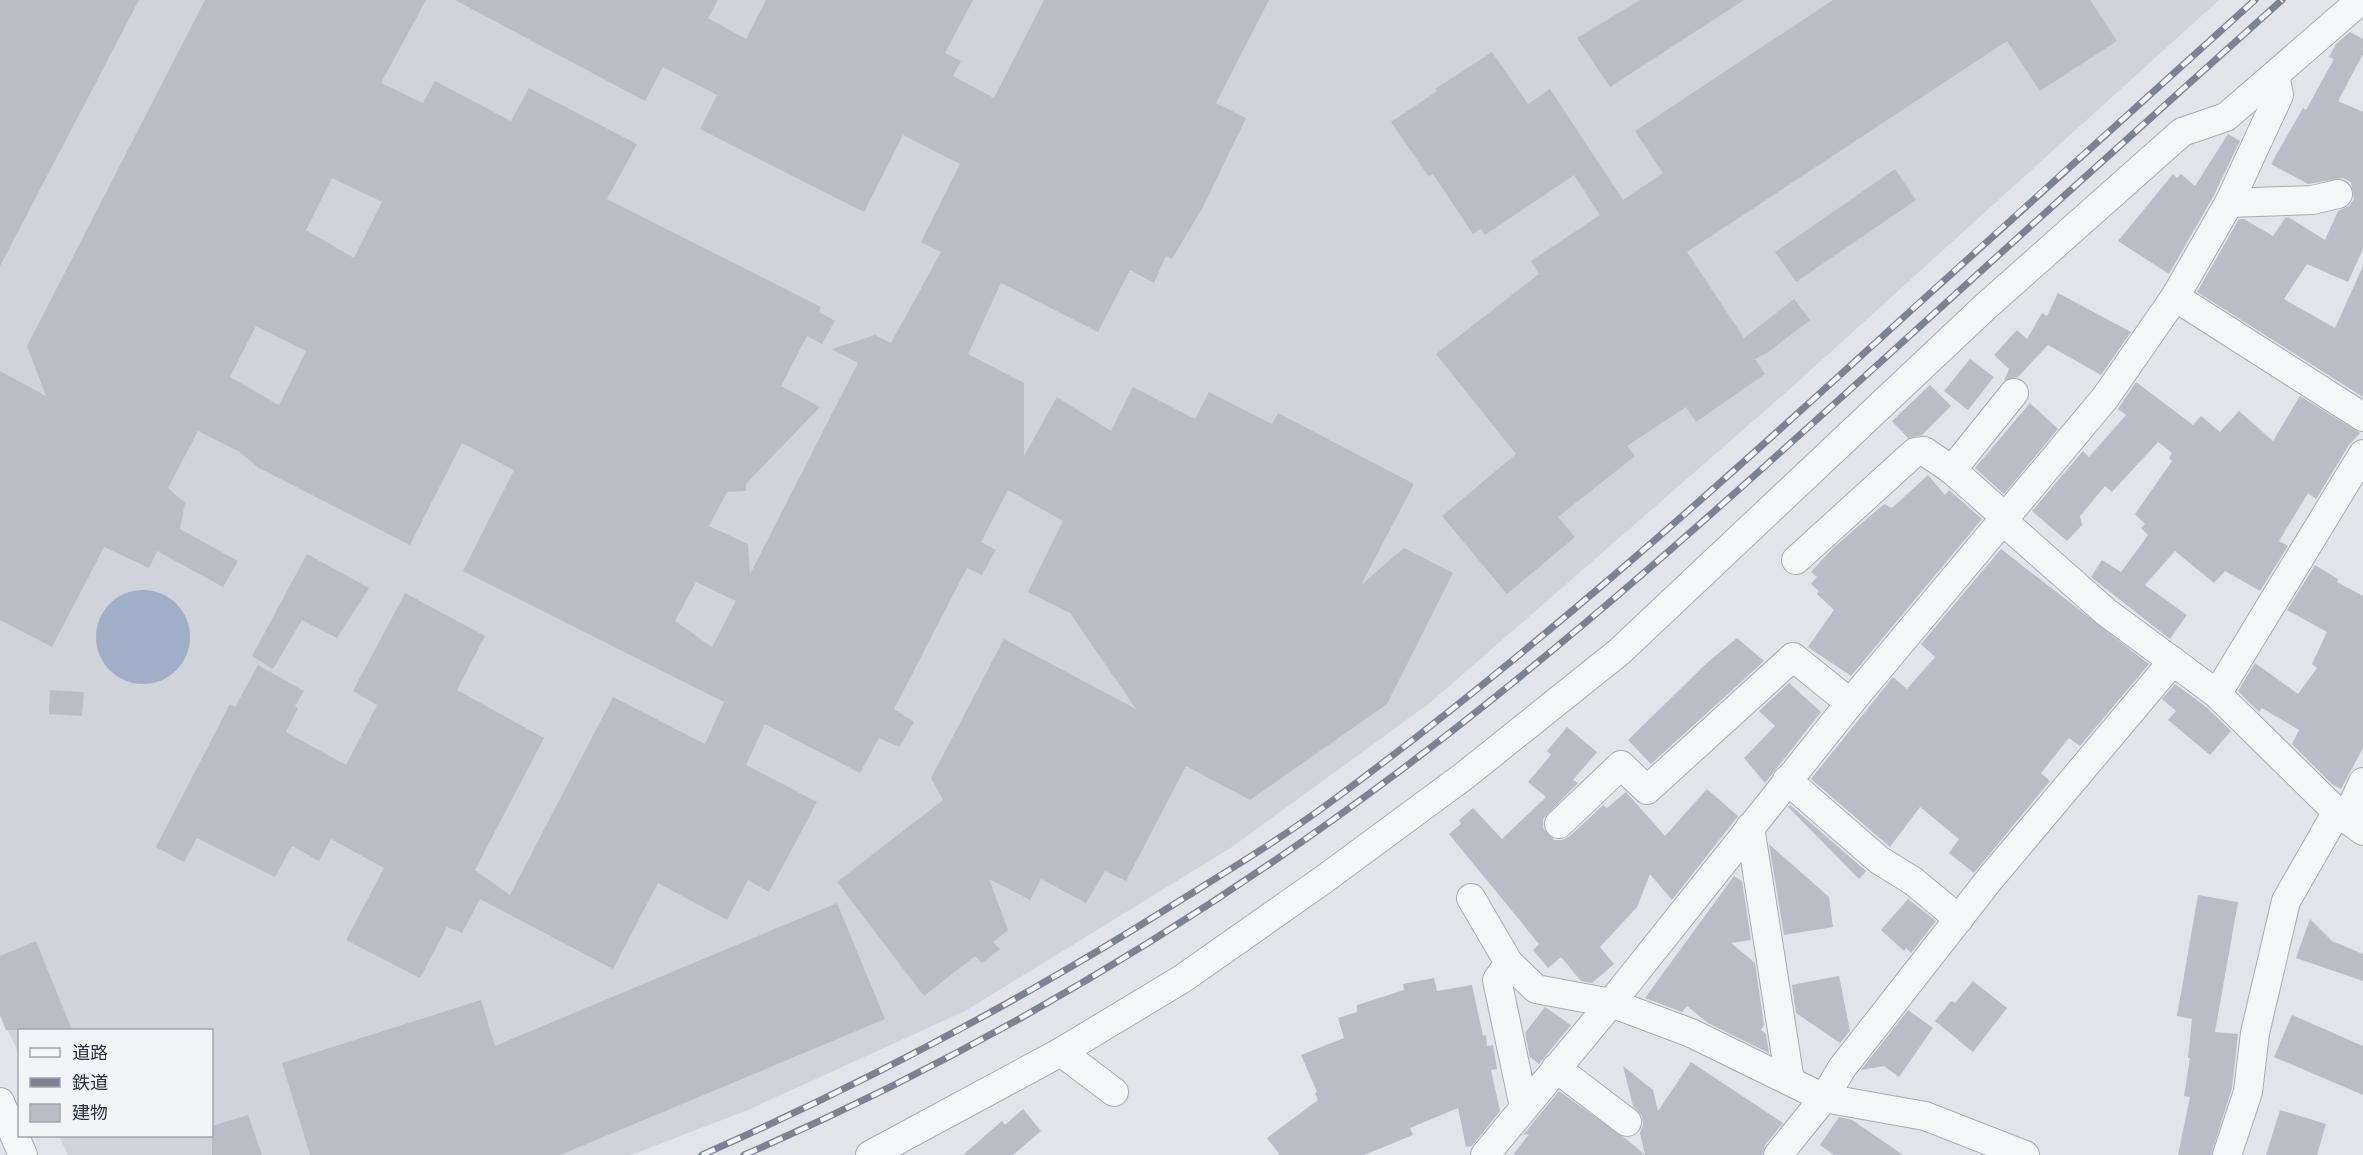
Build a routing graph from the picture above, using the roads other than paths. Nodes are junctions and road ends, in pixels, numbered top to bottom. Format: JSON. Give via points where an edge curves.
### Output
{"nodes":[{"id":1,"x":2359,"y":1,"type":"edge"},
{"id":2,"x":2275,"y":75,"type":"junction"},
{"id":3,"x":2338,"y":194,"type":"dead end"},
{"id":4,"x":2229,"y":203,"type":"junction"},
{"id":5,"x":2175,"y":297,"type":"junction"},
{"id":6,"x":2014,"y":393,"type":"dead end"},
{"id":7,"x":2363,"y":417,"type":"edge"},
{"id":8,"x":2363,"y":454,"type":"edge"},
{"id":9,"x":1952,"y":470,"type":"junction"},
{"id":10,"x":2004,"y":519,"type":"junction"},
{"id":11,"x":1796,"y":560,"type":"dead end"},
{"id":12,"x":2173,"y":661,"type":"junction"},
{"id":13,"x":2217,"y":694,"type":"junction"},
{"id":14,"x":1850,"y":703,"type":"junction"},
{"id":15,"x":1787,"y":780,"type":"junction"},
{"id":16,"x":2363,"y":782,"type":"edge"},
{"id":17,"x":2349,"y":820,"type":"edge"},
{"id":18,"x":1559,"y":824,"type":"dead end"},
{"id":19,"x":1749,"y":827,"type":"junction"},
{"id":20,"x":1471,"y":898,"type":"dead end"},
{"id":21,"x":1959,"y":919,"type":"junction"},
{"id":22,"x":1509,"y":963,"type":"junction"},
{"id":23,"x":1611,"y":1003,"type":"junction"},
{"id":24,"x":1061,"y":1052,"type":"junction"},
{"id":25,"x":1556,"y":1068,"type":"junction"},
{"id":26,"x":1790,"y":1081,"type":"junction"},
{"id":27,"x":1114,"y":1092,"type":"dead end"},
{"id":28,"x":1824,"y":1098,"type":"junction"},
{"id":29,"x":0,"y":1102,"type":"edge"},
{"id":30,"x":1524,"y":1107,"type":"junction"},
{"id":31,"x":1627,"y":1122,"type":"dead end"},
{"id":32,"x":13,"y":1144,"type":"edge"},
{"id":33,"x":1967,"y":1146,"type":"edge"},
{"id":34,"x":870,"y":1155,"type":"edge"},
{"id":35,"x":1485,"y":1155,"type":"edge"},
{"id":36,"x":1778,"y":1155,"type":"edge"},
{"id":37,"x":2025,"y":1155,"type":"edge"},
{"id":38,"x":2228,"y":1155,"type":"edge"}],
"edges":[{"from":1,"to":2,"type":"street"},
{"from":2,"to":4,"type":"street","via":[[2279,95]]},
{"from":2,"to":24,"type":"street","via":[[2226,117],[2182,132],[1985,307],[1620,652],[1464,776],[1323,880],[1182,979]]},
{"from":3,"to":4,"type":"street","via":[[2312,200]]},
{"from":4,"to":5,"type":"street"},
{"from":5,"to":7,"type":"street"},
{"from":5,"to":10,"type":"street","via":[[2105,398]]},
{"from":6,"to":9,"type":"street"},
{"from":8,"to":13,"type":"street"},
{"from":9,"to":10,"type":"street"},
{"from":9,"to":11,"type":"street","via":[[1924,451],[1915,452]]},
{"from":10,"to":12,"type":"street","via":[[2106,612]]},
{"from":10,"to":14,"type":"street"},
{"from":12,"to":13,"type":"street"},
{"from":12,"to":21,"type":"street"},
{"from":13,"to":17,"type":"street"},
{"from":14,"to":15,"type":"street"},
{"from":14,"to":18,"type":"street","via":[[1793,657],[1745,685],[1647,790],[1621,765]]},
{"from":15,"to":19,"type":"street"},
{"from":15,"to":21,"type":"street","via":[[1879,860]]},
{"from":16,"to":17,"type":"street"},
{"from":17,"to":38,"type":"street","via":[[2286,901],[2255,1033],[2248,1092]]},
{"from":19,"to":23,"type":"street"},
{"from":19,"to":26,"type":"street"},
{"from":20,"to":22,"type":"street"},
{"from":21,"to":28,"type":"street","via":[[1842,1068]]},
{"from":22,"to":23,"type":"street","via":[[1536,988]]},
{"from":22,"to":30,"type":"street","via":[[1497,980]]},
{"from":23,"to":25,"type":"street"},
{"from":23,"to":26,"type":"street","via":[[1691,1033]]},
{"from":24,"to":27,"type":"street"},
{"from":24,"to":34,"type":"street"},
{"from":25,"to":30,"type":"street"},
{"from":25,"to":31,"type":"street"},
{"from":26,"to":28,"type":"street"},
{"from":28,"to":33,"type":"street","via":[[1925,1116]]},
{"from":28,"to":36,"type":"street"},
{"from":29,"to":32,"type":"street"},
{"from":30,"to":35,"type":"street"},
{"from":33,"to":37,"type":"street"}]}
